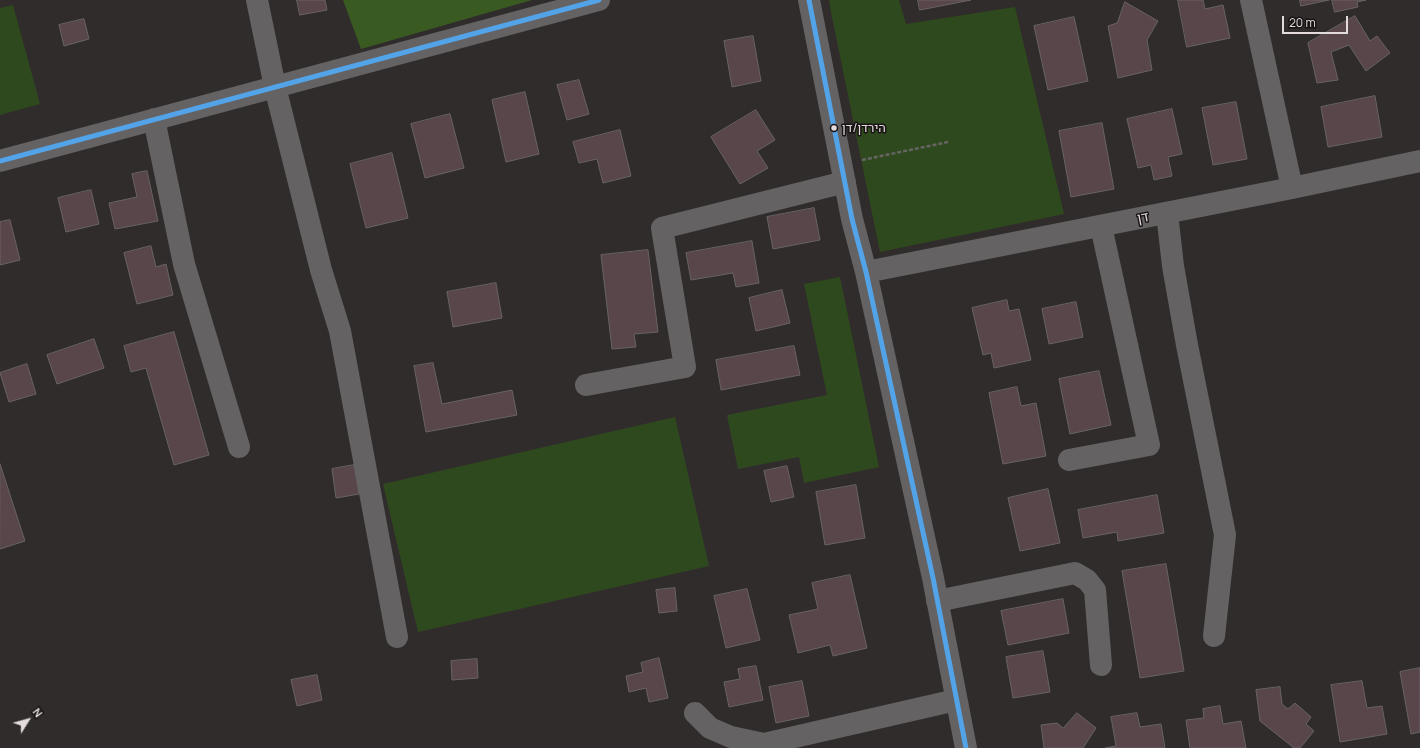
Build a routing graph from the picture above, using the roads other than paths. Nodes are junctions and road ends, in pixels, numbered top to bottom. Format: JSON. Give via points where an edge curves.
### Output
{"nodes":[{"id":1,"x":257,"y":0,"type":"edge"},
{"id":2,"x":599,"y":0,"type":"edge"},
{"id":3,"x":809,"y":0,"type":"edge"},
{"id":4,"x":1251,"y":0,"type":"edge"},
{"id":5,"x":275,"y":87,"type":"junction"},
{"id":6,"x":154,"y":119,"type":"junction"},
{"id":7,"x":0,"y":161,"type":"edge"},
{"id":8,"x":1420,"y":161,"type":"edge"},
{"id":9,"x":843,"y":173,"type":"junction"},
{"id":10,"x":1292,"y":188,"type":"junction"},
{"id":11,"x":1166,"y":213,"type":"junction"},
{"id":12,"x":1101,"y":226,"type":"junction"},
{"id":13,"x":866,"y":272,"type":"junction"},
{"id":14,"x":586,"y":385,"type":"dead end"},
{"id":15,"x":239,"y":447,"type":"dead end"},
{"id":16,"x":1069,"y":460,"type":"dead end"},
{"id":17,"x":937,"y":601,"type":"junction"},
{"id":18,"x":1214,"y":636,"type":"dead end"},
{"id":19,"x":397,"y":638,"type":"dead end"},
{"id":20,"x":1101,"y":665,"type":"dead end"},
{"id":21,"x":956,"y":700,"type":"junction"},
{"id":22,"x":694,"y":713,"type":"dead end"},
{"id":23,"x":966,"y":748,"type":"edge"}],
"edges":[{"from":1,"to":5,"type":"street"},
{"from":2,"to":5,"type":"street"},
{"from":3,"to":9,"type":"street"},
{"from":4,"to":10,"type":"street"},
{"from":5,"to":6,"type":"street"},
{"from":5,"to":19,"type":"street","via":[[340,331]]},
{"from":6,"to":7,"type":"street"},
{"from":6,"to":15,"type":"street","via":[[184,264]]},
{"from":8,"to":10,"type":"street","name":"דן"},
{"from":9,"to":13,"type":"street"},
{"from":9,"to":14,"type":"street","via":[[662,228],[685,366]]},
{"from":10,"to":11,"type":"street","name":"דן"},
{"from":11,"to":12,"type":"street","name":"דן"},
{"from":11,"to":18,"type":"street","via":[[1187,346],[1225,534]]},
{"from":12,"to":13,"type":"street","name":"דן"},
{"from":12,"to":16,"type":"street","via":[[1149,445]]},
{"from":13,"to":17,"type":"street"},
{"from":17,"to":20,"type":"street","via":[[1075,573],[1087,580],[1094,590]]},
{"from":17,"to":21,"type":"street"},
{"from":21,"to":22,"type":"street","via":[[764,744],[731,738],[717,732]]},
{"from":21,"to":23,"type":"street"}]}
